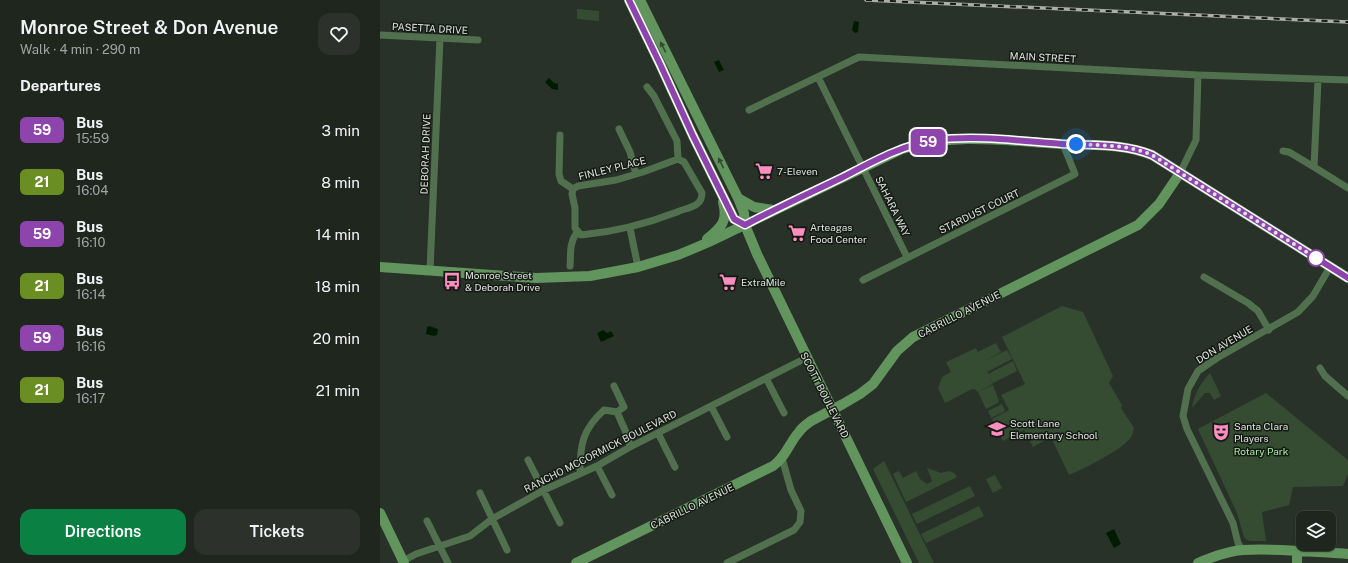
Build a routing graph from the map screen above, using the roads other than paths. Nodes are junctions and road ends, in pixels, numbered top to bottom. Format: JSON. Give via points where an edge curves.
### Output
{"nodes":[{"id":1,"x":629,"y":0,"type":"edge"},
{"id":2,"x":640,"y":0,"type":"edge"},
{"id":3,"x":380,"y":35,"type":"edge"},
{"id":4,"x":440,"y":38,"type":"junction"},
{"id":5,"x":478,"y":40,"type":"dead end"},
{"id":6,"x":1198,"y":75,"type":"junction"},
{"id":7,"x":818,"y":77,"type":"junction"},
{"id":8,"x":1318,"y":80,"type":"junction"},
{"id":9,"x":1348,"y":80,"type":"edge"},
{"id":10,"x":647,"y":87,"type":"dead end"},
{"id":11,"x":749,"y":110,"type":"dead end"},
{"id":12,"x":619,"y":129,"type":"dead end"},
{"id":13,"x":560,"y":135,"type":"dead end"},
{"id":14,"x":1063,"y":144,"type":"junction"},
{"id":15,"x":1283,"y":151,"type":"dead end"},
{"id":16,"x":678,"y":159,"type":"junction"},
{"id":17,"x":1314,"y":166,"type":"junction"},
{"id":18,"x":862,"y":167,"type":"junction"},
{"id":19,"x":1180,"y":173,"type":"junction"},
{"id":20,"x":636,"y":174,"type":"junction"},
{"id":21,"x":719,"y":187,"type":"junction"},
{"id":22,"x":1348,"y":188,"type":"edge"},
{"id":23,"x":573,"y":190,"type":"junction"},
{"id":24,"x":738,"y":198,"type":"junction"},
{"id":25,"x":774,"y":210,"type":"junction"},
{"id":26,"x":745,"y":225,"type":"junction"},
{"id":27,"x":630,"y":228,"type":"junction"},
{"id":28,"x":577,"y":232,"type":"junction"},
{"id":29,"x":695,"y":248,"type":"junction"},
{"id":30,"x":907,"y":257,"type":"junction"},
{"id":31,"x":570,"y":266,"type":"dead end"},
{"id":32,"x":380,"y":267,"type":"edge"},
{"id":33,"x":638,"y":267,"type":"junction"},
{"id":34,"x":1330,"y":267,"type":"junction"},
{"id":35,"x":430,"y":270,"type":"junction"},
{"id":36,"x":1204,"y":277,"type":"dead end"},
{"id":37,"x":1348,"y":278,"type":"edge"},
{"id":38,"x":863,"y":280,"type":"dead end"},
{"id":39,"x":1269,"y":330,"type":"junction"},
{"id":40,"x":806,"y":358,"type":"junction"},
{"id":41,"x":1320,"y":368,"type":"dead end"},
{"id":42,"x":766,"y":378,"type":"junction"},
{"id":43,"x":614,"y":386,"type":"dead end"},
{"id":44,"x":1348,"y":396,"type":"edge"},
{"id":45,"x":711,"y":406,"type":"junction"},
{"id":46,"x":833,"y":410,"type":"junction"},
{"id":47,"x":617,"y":412,"type":"junction"},
{"id":48,"x":784,"y":412,"type":"dead end"},
{"id":49,"x":658,"y":433,"type":"junction"},
{"id":50,"x":728,"y":437,"type":"dead end"},
{"id":51,"x":630,"y":447,"type":"junction"},
{"id":52,"x":782,"y":458,"type":"junction"},
{"id":53,"x":528,"y":460,"type":"dead end"},
{"id":54,"x":597,"y":466,"type":"junction"},
{"id":55,"x":675,"y":467,"type":"dead end"},
{"id":56,"x":580,"y":474,"type":"junction"},
{"id":57,"x":544,"y":490,"type":"junction"},
{"id":58,"x":480,"y":493,"type":"dead end"},
{"id":59,"x":612,"y":495,"type":"dead end"},
{"id":60,"x":380,"y":513,"type":"edge"},
{"id":61,"x":492,"y":519,"type":"junction"},
{"id":62,"x":427,"y":521,"type":"dead end"},
{"id":63,"x":560,"y":523,"type":"dead end"},
{"id":64,"x":439,"y":546,"type":"junction"},
{"id":65,"x":507,"y":550,"type":"dead end"},
{"id":66,"x":1242,"y":550,"type":"junction"},
{"id":67,"x":1297,"y":552,"type":"junction"},
{"id":68,"x":1348,"y":554,"type":"edge"},
{"id":69,"x":404,"y":562,"type":"edge"},
{"id":70,"x":448,"y":563,"type":"edge"},
{"id":71,"x":576,"y":563,"type":"edge"},
{"id":72,"x":727,"y":563,"type":"edge"},
{"id":73,"x":907,"y":563,"type":"edge"},
{"id":74,"x":1198,"y":563,"type":"edge"},
{"id":75,"x":1297,"y":563,"type":"edge"}],
"edges":[{"from":1,"to":21,"type":"main road","name":"SCOTT BOULEVARD"},
{"from":24,"to":2,"type":"main road","name":"SCOTT BOULEVARD","one_way":true},
{"from":3,"to":4,"type":"street","name":"PASETTA DRIVE"},
{"from":4,"to":5,"type":"street","name":"PASETTA DRIVE"},
{"from":4,"to":35,"type":"street","name":"DEBORAH DRIVE"},
{"from":6,"to":7,"type":"street","name":"MAIN STREET","via":[[858,57]]},
{"from":6,"to":8,"type":"street","name":"MAIN STREET"},
{"from":6,"to":19,"type":"street","name":"CABRILLO AVENUE","via":[[1196,140]]},
{"from":7,"to":11,"type":"street","name":"MAIN STREET"},
{"from":7,"to":18,"type":"street","name":"SAHARA WAY"},
{"from":8,"to":9,"type":"street","name":"MAIN STREET"},
{"from":8,"to":17,"type":"street"},
{"from":10,"to":16,"type":"street","via":[[677,141]]},
{"from":12,"to":20,"type":"street","via":[[630,152]]},
{"from":13,"to":23,"type":"street","via":[[559,174],[561,181]]},
{"from":14,"to":18,"type":"main road","via":[[988,139],[935,140],[902,148]]},
{"from":14,"to":19,"type":"main road","via":[[1130,148],[1152,155]]},
{"from":14,"to":30,"type":"street","name":"STARDUST COURT","via":[[1075,174]]},
{"from":15,"to":17,"type":"street"},
{"from":16,"to":20,"type":"street","name":"FINLEY PLACE"},
{"from":16,"to":27,"type":"street","via":[[684,162],[702,193],[698,204]]},
{"from":17,"to":22,"type":"street"},
{"from":18,"to":25,"type":"main road"},
{"from":18,"to":30,"type":"street","name":"SAHARA WAY"},
{"from":19,"to":34,"type":"main road"},
{"from":19,"to":46,"type":"main road","name":"CABRILLO AVENUE","via":[[1159,204],[1138,225],[913,337],[898,351],[873,384]]},
{"from":20,"to":23,"type":"street","name":"FINLEY PLACE","via":[[578,186]]},
{"from":21,"to":26,"type":"main road","name":"SCOTT BOULEVARD","via":[[734,219]]},
{"from":21,"to":29,"type":"main road","via":[[725,210],[724,219],[718,230]]},
{"from":23,"to":28,"type":"street"},
{"from":24,"to":25,"type":"main road","via":[[754,207]]},
{"from":24,"to":26,"type":"main road","name":"SCOTT BOULEVARD","via":[[744,213]]},
{"from":25,"to":26,"type":"main road"},
{"from":26,"to":29,"type":"main road"},
{"from":26,"to":40,"type":"main road","name":"SCOTT BOULEVARD"},
{"from":27,"to":28,"type":"street","via":[[581,235]]},
{"from":27,"to":33,"type":"street"},
{"from":28,"to":31,"type":"street","via":[[571,244]]},
{"from":29,"to":33,"type":"main road"},
{"from":30,"to":38,"type":"street","name":"STARDUST COURT"},
{"from":32,"to":35,"type":"main road"},
{"from":33,"to":35,"type":"main road","via":[[590,276],[536,278]]},
{"from":34,"to":37,"type":"main road"},
{"from":34,"to":39,"type":"street","name":"DON AVENUE","via":[[1313,296],[1298,312]]},
{"from":36,"to":39,"type":"street","via":[[1258,311]]},
{"from":39,"to":66,"type":"street","name":"DON AVENUE","via":[[1198,371],[1188,389],[1183,416],[1233,523]]},
{"from":40,"to":42,"type":"street","name":"RANCHO MCCORMICK BOULEVARD"},
{"from":40,"to":46,"type":"main road","name":"SCOTT BOULEVARD"},
{"from":41,"to":44,"type":"street","via":[[1325,376]]},
{"from":42,"to":45,"type":"street","name":"RANCHO MCCORMICK BOULEVARD"},
{"from":42,"to":48,"type":"street"},
{"from":43,"to":47,"type":"street","via":[[624,407]]},
{"from":45,"to":49,"type":"street","name":"RANCHO MCCORMICK BOULEVARD"},
{"from":45,"to":50,"type":"street"},
{"from":46,"to":52,"type":"main road","name":"CABRILLO AVENUE","via":[[804,426]]},
{"from":46,"to":73,"type":"main road","name":"SCOTT BOULEVARD"},
{"from":47,"to":51,"type":"street"},
{"from":47,"to":56,"type":"street","via":[[604,410],[594,419],[586,432],[580,451]]},
{"from":49,"to":51,"type":"street","name":"RANCHO MCCORMICK BOULEVARD"},
{"from":49,"to":55,"type":"street"},
{"from":51,"to":54,"type":"street","name":"RANCHO MCCORMICK BOULEVARD"},
{"from":52,"to":71,"type":"main road","name":"CABRILLO AVENUE","via":[[773,466]]},
{"from":52,"to":72,"type":"street","via":[[791,490],[801,511],[800,522],[794,530]]},
{"from":53,"to":57,"type":"street"},
{"from":54,"to":56,"type":"street","name":"RANCHO MCCORMICK BOULEVARD"},
{"from":54,"to":59,"type":"street"},
{"from":56,"to":57,"type":"street","name":"RANCHO MCCORMICK BOULEVARD"},
{"from":57,"to":61,"type":"street","name":"RANCHO MCCORMICK BOULEVARD"},
{"from":57,"to":63,"type":"street"},
{"from":58,"to":61,"type":"street"},
{"from":60,"to":69,"type":"main road"},
{"from":61,"to":64,"type":"street","name":"RANCHO MCCORMICK BOULEVARD","via":[[470,536]]},
{"from":61,"to":65,"type":"street"},
{"from":62,"to":64,"type":"street"},
{"from":64,"to":69,"type":"street","name":"RANCHO MCCORMICK BOULEVARD","via":[[416,554]]},
{"from":64,"to":70,"type":"street"},
{"from":66,"to":67,"type":"main road"},
{"from":66,"to":74,"type":"main road"},
{"from":67,"to":68,"type":"main road"},
{"from":67,"to":75,"type":"main road"}]}
